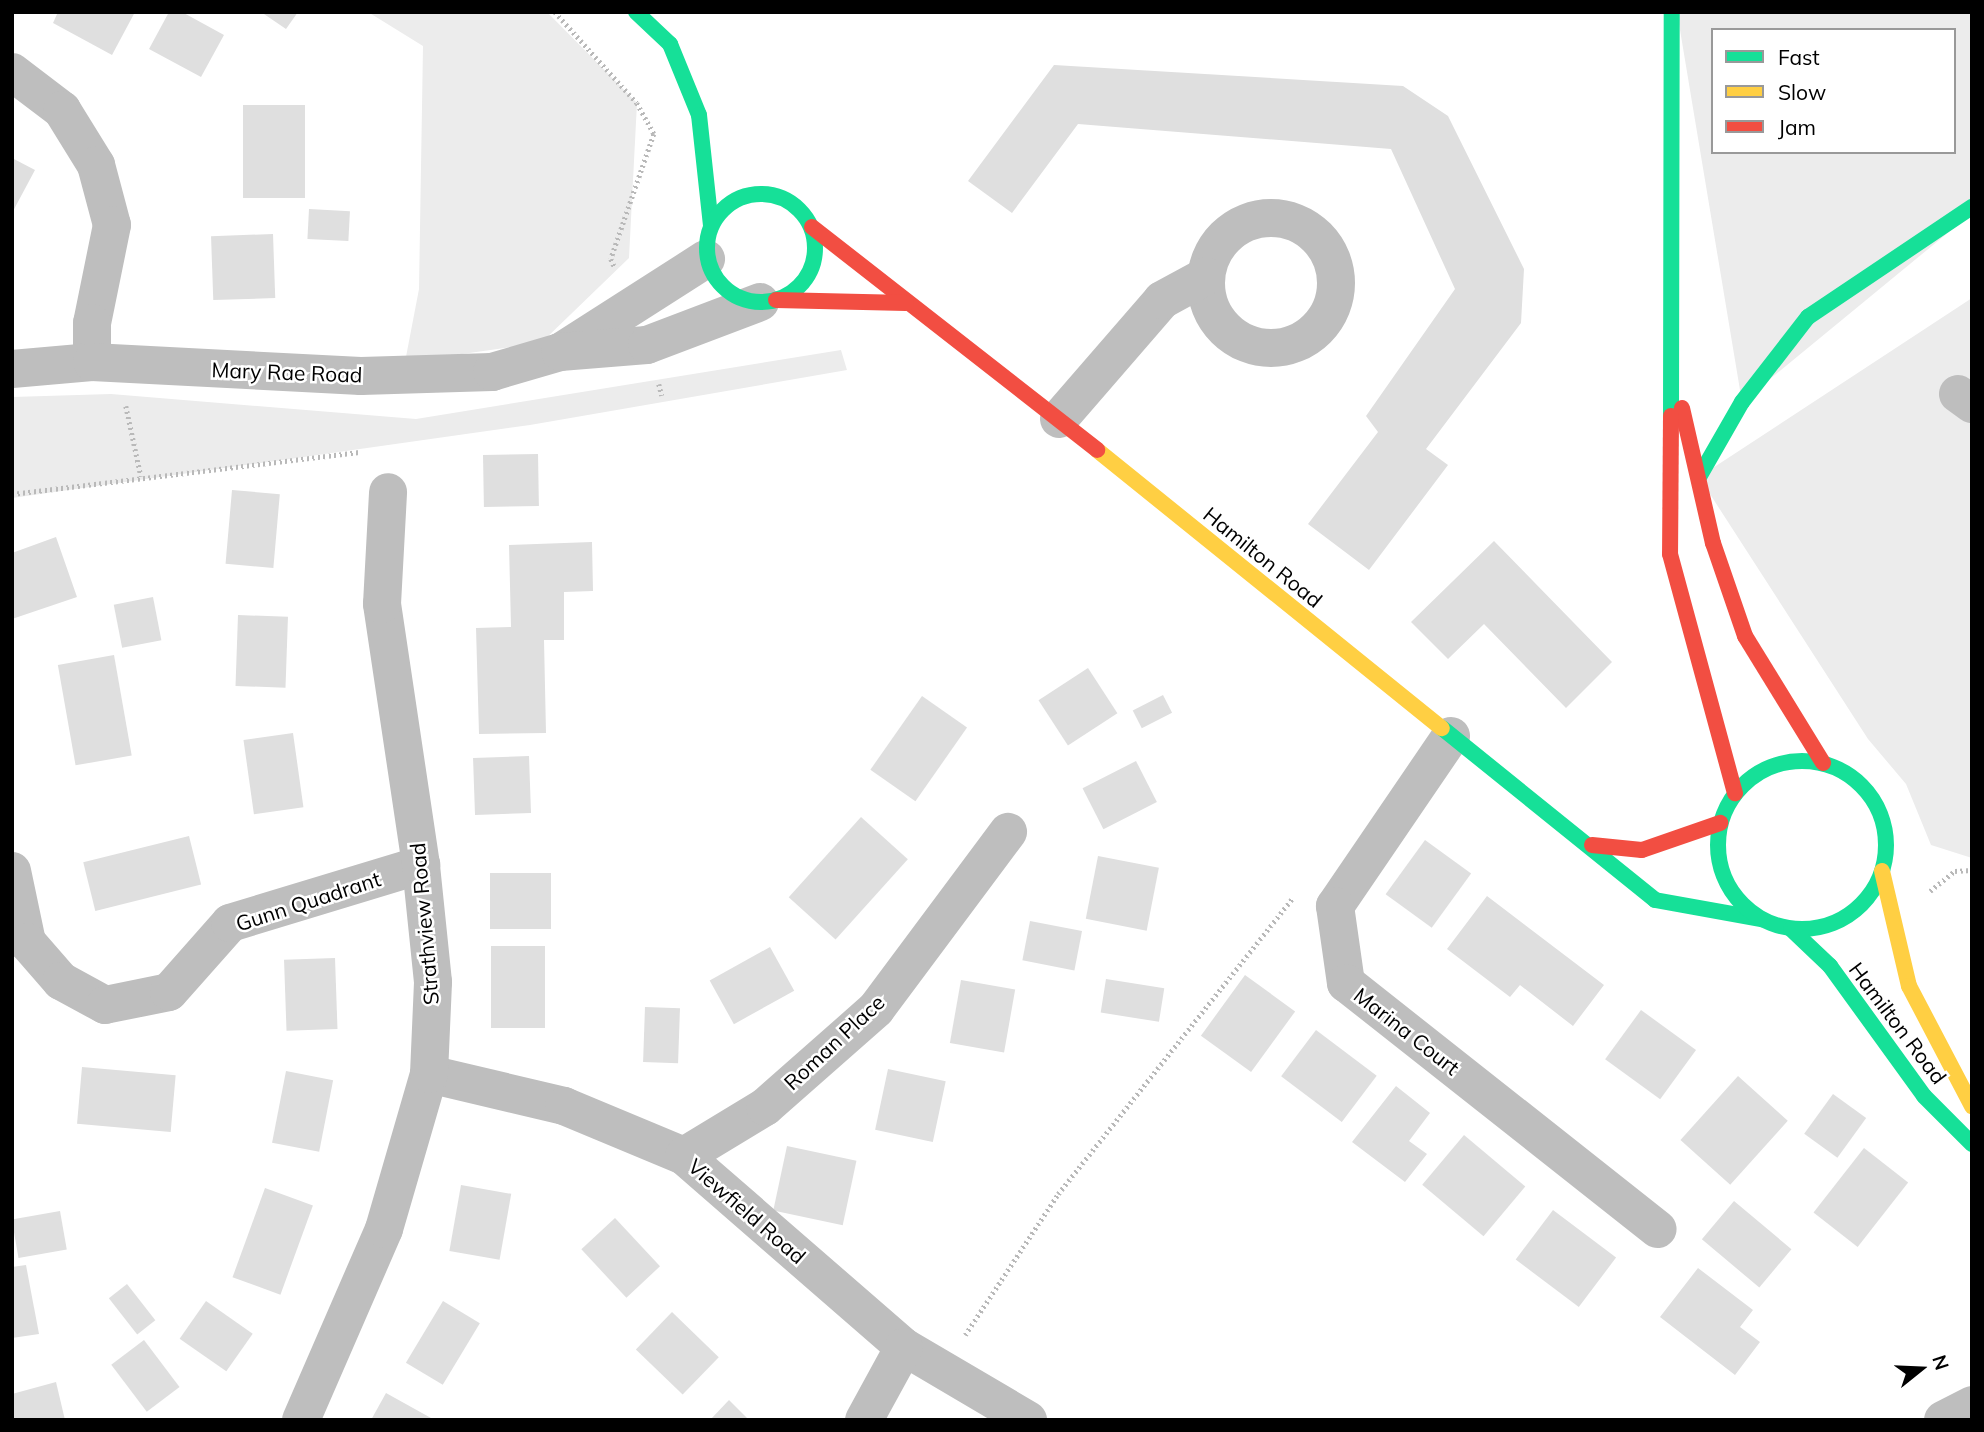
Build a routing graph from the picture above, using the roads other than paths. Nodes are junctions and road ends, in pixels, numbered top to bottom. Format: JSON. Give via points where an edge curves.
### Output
{"nodes":[{"id":1,"x":636,"y":12,"type":"edge"},
{"id":2,"x":1672,"y":12,"type":"edge"},
{"id":3,"x":12,"y":72,"type":"edge"},
{"id":4,"x":1972,"y":207,"type":"edge"},
{"id":5,"x":812,"y":227,"type":"junction"},
{"id":6,"x":708,"y":242,"type":"junction"},
{"id":7,"x":1206,"y":276,"type":"dead end"},
{"id":8,"x":768,"y":301,"type":"junction"},
{"id":9,"x":906,"y":303,"type":"junction"},
{"id":10,"x":560,"y":352,"type":"junction"},
{"id":11,"x":104,"y":363,"type":"junction"},
{"id":12,"x":12,"y":369,"type":"edge"},
{"id":13,"x":1673,"y":376,"type":"junction"},
{"id":14,"x":1059,"y":419,"type":"junction"},
{"id":15,"x":1699,"y":477,"type":"junction"},
{"id":16,"x":388,"y":492,"type":"dead end"},
{"id":17,"x":1451,"y":736,"type":"junction"},
{"id":18,"x":1823,"y":763,"type":"junction"},
{"id":19,"x":1735,"y":793,"type":"junction"},
{"id":20,"x":1720,"y":823,"type":"junction"},
{"id":21,"x":1008,"y":832,"type":"dead end"},
{"id":22,"x":1592,"y":845,"type":"junction"},
{"id":23,"x":421,"y":865,"type":"junction"},
{"id":24,"x":12,"y":871,"type":"edge"},
{"id":25,"x":1882,"y":871,"type":"junction"},
{"id":26,"x":1761,"y":919,"type":"junction"},
{"id":27,"x":1791,"y":929,"type":"junction"},
{"id":28,"x":429,"y":1074,"type":"junction"},
{"id":29,"x":1972,"y":1106,"type":"edge"},
{"id":30,"x":1972,"y":1143,"type":"edge"},
{"id":31,"x":684,"y":1156,"type":"junction"},
{"id":32,"x":1658,"y":1229,"type":"dead end"},
{"id":33,"x":904,"y":1347,"type":"junction"},
{"id":34,"x":1972,"y":1405,"type":"edge"},
{"id":35,"x":301,"y":1420,"type":"edge"},
{"id":36,"x":864,"y":1420,"type":"edge"},
{"id":37,"x":1028,"y":1420,"type":"edge"},
{"id":38,"x":1943,"y":1420,"type":"edge"}],
"edges":[{"from":1,"to":6,"type":"main road","via":[[670,44],[699,115]]},
{"from":2,"to":13,"type":"main road"},
{"from":3,"to":11,"type":"street","via":[[62,110],[96,165],[112,225],[92,323]]},
{"from":4,"to":15,"type":"main road","via":[[1808,317],[1742,402]]},
{"from":5,"to":6,"type":"main road","via":[[788,200],[753,194],[721,210]]},
{"from":5,"to":8,"type":"main road","via":[[813,263],[793,292]]},
{"from":5,"to":9,"type":"main road","name":"Hamilton Road"},
{"from":6,"to":8,"type":"main road","via":[[728,291]]},
{"from":6,"to":10,"type":"street","name":"Mary Rae Road"},
{"from":7,"to":14,"type":"street","via":[[1162,300]]},
{"from":8,"to":9,"type":"main road"},
{"from":8,"to":10,"type":"street","name":"Mary Rae Road","via":[[647,345]]},
{"from":9,"to":14,"type":"main road","name":"Hamilton Road"},
{"from":10,"to":11,"type":"street","name":"Mary Rae Road","via":[[492,372],[374,376]]},
{"from":11,"to":12,"type":"street","name":"Mary Rae Road"},
{"from":13,"to":15,"type":"main road"},
{"from":13,"to":19,"type":"main road","via":[[1666,466],[1670,554],[1700,680]]},
{"from":14,"to":17,"type":"main road","name":"Hamilton Road"},
{"from":15,"to":18,"type":"main road","via":[[1713,543],[1745,636]]},
{"from":16,"to":23,"type":"street","name":"Strathview Road","via":[[383,604]]},
{"from":17,"to":22,"type":"main road","name":"Hamilton Road"},
{"from":17,"to":32,"type":"street","name":"Marina Court","via":[[1335,906],[1346,983]]},
{"from":18,"to":19,"type":"main road","via":[[1775,765]]},
{"from":18,"to":25,"type":"main road","via":[[1858,783],[1881,817],[1886,844]]},
{"from":19,"to":20,"type":"main road"},
{"from":20,"to":22,"type":"main road","via":[[1642,850]]},
{"from":20,"to":26,"type":"main road","via":[[1718,851],[1725,878],[1739,901]]},
{"from":21,"to":31,"type":"street","name":"Roman Place","via":[[876,1009],[765,1107]]},
{"from":22,"to":26,"type":"main road","name":"Hamilton Road","via":[[1655,900]]},
{"from":23,"to":24,"type":"street","name":"Gunn Quadrant","via":[[230,923],[169,992],[105,1005],[61,981],[27,942]]},
{"from":23,"to":28,"type":"street","name":"Strathview Road","via":[[433,982]]},
{"from":25,"to":27,"type":"main road","via":[[1868,897],[1847,916],[1820,928]]},
{"from":25,"to":29,"type":"main road","name":"Hamilton Road","via":[[1909,986]]},
{"from":26,"to":27,"type":"main road"},
{"from":27,"to":30,"type":"main road","name":"Hamilton Road","via":[[1829,966],[1924,1096]]},
{"from":28,"to":31,"type":"street","name":"Viewfield Road","via":[[564,1106]]},
{"from":28,"to":35,"type":"street","name":"Strathview Road","via":[[384,1228]]},
{"from":31,"to":33,"type":"street","name":"Viewfield Road"},
{"from":33,"to":36,"type":"street"},
{"from":33,"to":37,"type":"street","name":"Viewfield Road"},
{"from":34,"to":38,"type":"street"}]}
